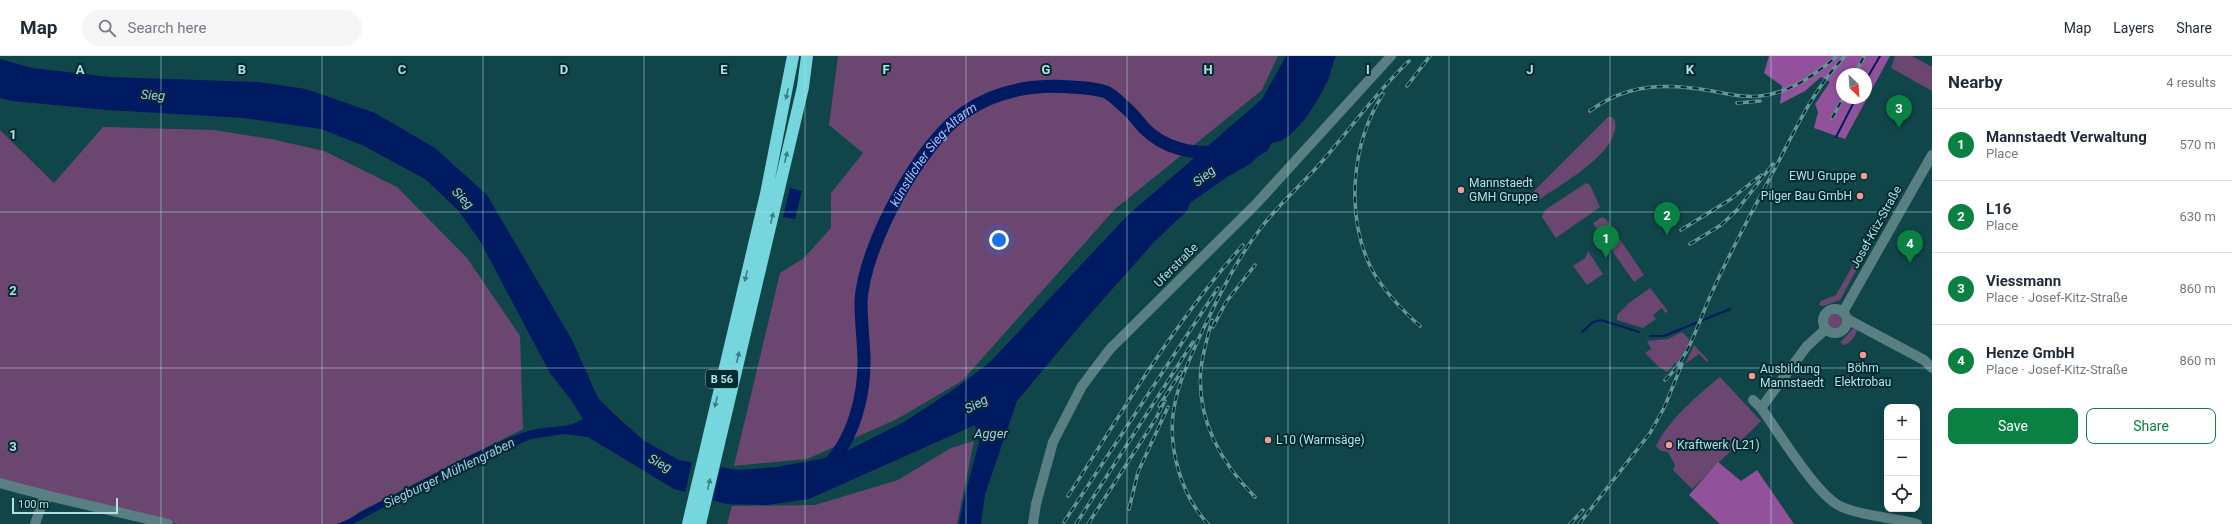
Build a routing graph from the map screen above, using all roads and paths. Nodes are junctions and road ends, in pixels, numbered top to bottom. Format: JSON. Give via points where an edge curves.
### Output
{"nodes":[{"id":1,"x":793,"y":56,"type":"edge"},
{"id":2,"x":807,"y":56,"type":"edge"},
{"id":3,"x":1391,"y":56,"type":"edge"},
{"id":4,"x":1932,"y":155,"type":"edge"},
{"id":5,"x":761,"y":239,"type":"junction"},
{"id":6,"x":1845,"y":316,"type":"junction"},
{"id":7,"x":1826,"y":329,"type":"junction"},
{"id":8,"x":1932,"y":368,"type":"edge"},
{"id":9,"x":1753,"y":400,"type":"dead end"},
{"id":10,"x":1761,"y":408,"type":"junction"},
{"id":11,"x":0,"y":483,"type":"edge"},
{"id":12,"x":49,"y":497,"type":"junction"},
{"id":13,"x":694,"y":522,"type":"edge"},
{"id":14,"x":35,"y":524,"type":"edge"},
{"id":15,"x":168,"y":524,"type":"edge"},
{"id":16,"x":1033,"y":524,"type":"edge"},
{"id":17,"x":1917,"y":524,"type":"edge"}],
"edges":[{"from":1,"to":5,"type":"highway","number":"B 56","one_way":true},
{"from":5,"to":2,"type":"highway","number":"B 56","one_way":true,"via":[[802,87]]},
{"from":3,"to":16,"type":"street","name":"Uferstraße","via":[[1256,204],[1110,349],[1082,386],[1053,442]]},
{"from":4,"to":6,"type":"street","name":"Josef-Kitz-Straße"},
{"from":5,"to":13,"type":"highway","number":"B 56"},
{"from":6,"to":7,"type":"street","via":[[1846,326],[1840,332],[1833,333]]},
{"from":6,"to":7,"type":"street","via":[[1836,309],[1826,313],[1823,320]]},
{"from":6,"to":8,"type":"street","via":[[1924,360]]},
{"from":7,"to":10,"type":"street","via":[[1807,346]]},
{"from":9,"to":10,"type":"street"},
{"from":10,"to":17,"type":"street","via":[[1814,483],[1834,502],[1847,509]]},
{"from":11,"to":12,"type":"street"},
{"from":12,"to":14,"type":"street","via":[[43,502]]},
{"from":12,"to":15,"type":"street"}]}
